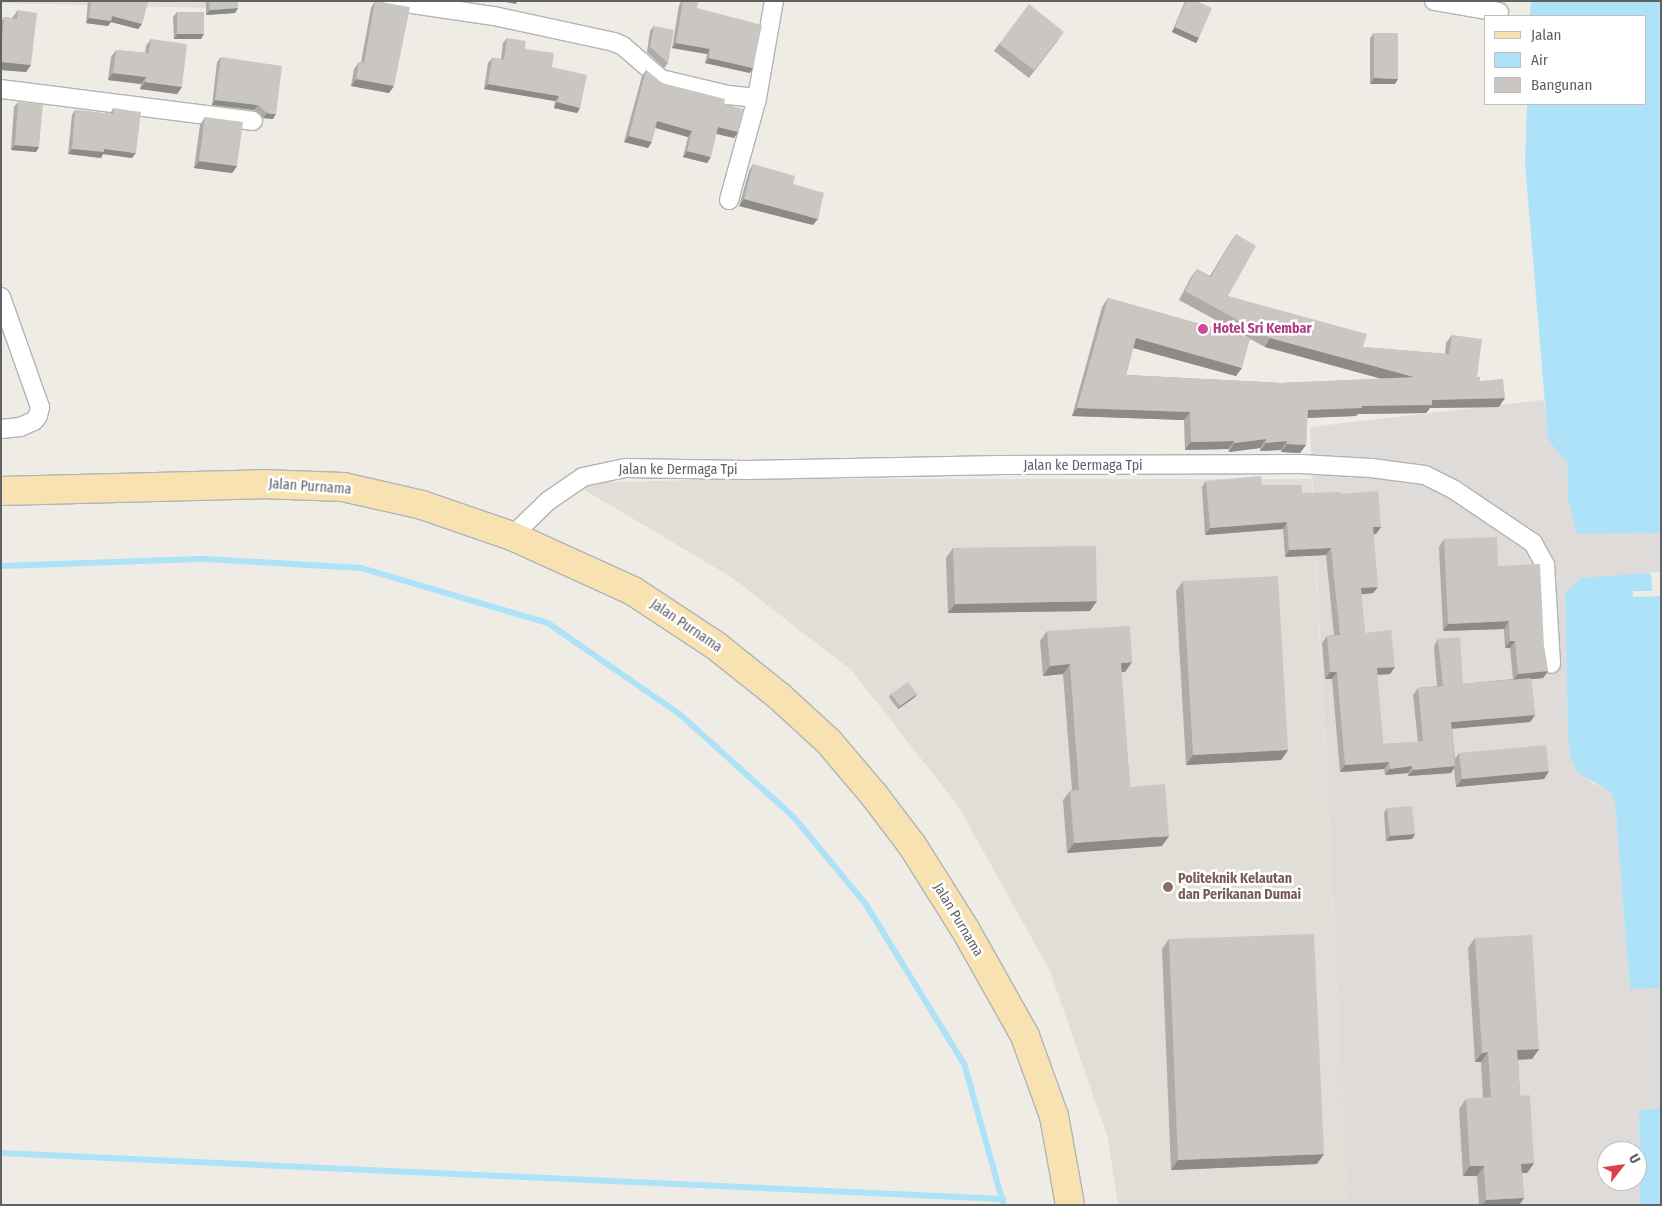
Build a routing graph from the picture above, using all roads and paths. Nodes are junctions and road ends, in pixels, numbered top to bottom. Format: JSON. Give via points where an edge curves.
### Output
{"nodes":[{"id":1,"x":392,"y":1,"type":"edge"},
{"id":2,"x":774,"y":1,"type":"edge"},
{"id":3,"x":1434,"y":1,"type":"edge"},
{"id":4,"x":1499,"y":12,"type":"dead end"},
{"id":5,"x":1,"y":89,"type":"edge"},
{"id":6,"x":757,"y":98,"type":"junction"},
{"id":7,"x":253,"y":121,"type":"dead end"},
{"id":8,"x":729,"y":200,"type":"dead end"},
{"id":9,"x":1,"y":296,"type":"edge"},
{"id":10,"x":1,"y":429,"type":"edge"},
{"id":11,"x":1,"y":491,"type":"edge"},
{"id":12,"x":512,"y":536,"type":"junction"},
{"id":13,"x":1551,"y":664,"type":"dead end"},
{"id":14,"x":1070,"y":1205,"type":"edge"}],
"edges":[{"from":1,"to":6,"type":"street","via":[[494,16],[614,42],[661,79],[728,95]]},
{"from":2,"to":6,"type":"street"},
{"from":3,"to":4,"type":"street"},
{"from":5,"to":7,"type":"street"},
{"from":6,"to":8,"type":"street"},
{"from":9,"to":10,"type":"street","via":[[40,406],[38,416],[28,424]]},
{"from":11,"to":12,"type":"main road","name":"Jalan Purnama","via":[[262,484],[343,487],[422,505]]},
{"from":12,"to":13,"type":"street","name":"Jalan ke Dermaga Tpi","via":[[548,501],[583,477],[625,468],[746,470],[1301,464],[1388,470],[1425,476],[1453,489],[1533,543],[1545,565]]},
{"from":12,"to":14,"type":"main road","name":"Jalan Purnama","via":[[633,591],[715,645],[779,696],[829,742],[874,795],[912,845],[965,929],[1026,1036],[1054,1116]]}]}
